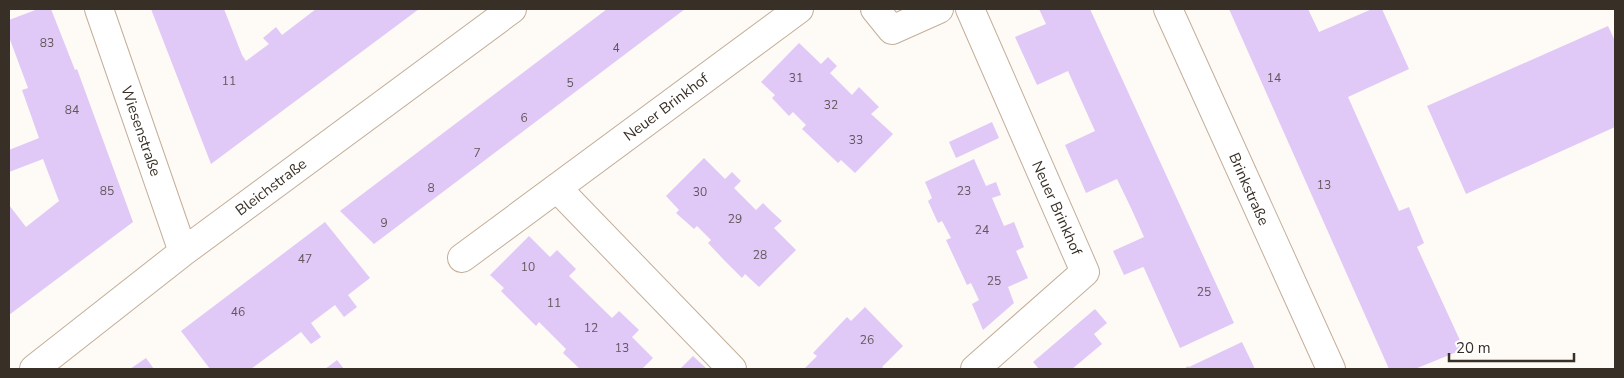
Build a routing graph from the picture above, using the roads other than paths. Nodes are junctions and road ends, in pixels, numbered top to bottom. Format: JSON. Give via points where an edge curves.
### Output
{"nodes":[{"id":1,"x":99,"y":9,"type":"edge"},
{"id":2,"x":512,"y":9,"type":"edge"},
{"id":3,"x":799,"y":9,"type":"edge"},
{"id":4,"x":875,"y":9,"type":"edge"},
{"id":5,"x":939,"y":9,"type":"edge"},
{"id":6,"x":970,"y":9,"type":"edge"},
{"id":7,"x":1168,"y":9,"type":"edge"},
{"id":8,"x":557,"y":188,"type":"junction"},
{"id":9,"x":184,"y":252,"type":"junction"},
{"id":10,"x":462,"y":258,"type":"dead end"},
{"id":11,"x":34,"y":369,"type":"edge"},
{"id":12,"x":732,"y":369,"type":"edge"},
{"id":13,"x":975,"y":369,"type":"edge"},
{"id":14,"x":1331,"y":369,"type":"edge"}],
"edges":[{"from":1,"to":9,"type":"street","name":"Wiesenstraße"},
{"from":2,"to":9,"type":"street","name":"Bleichstraße"},
{"from":3,"to":8,"type":"street","name":"Neuer Brinkhof"},
{"from":4,"to":5,"type":"street","via":[[892,30]]},
{"from":6,"to":13,"type":"street","name":"Neuer Brinkhof","via":[[1085,272]]},
{"from":7,"to":14,"type":"street","name":"Brinkstraße"},
{"from":8,"to":10,"type":"street","name":"Neuer Brinkhof"},
{"from":8,"to":12,"type":"street"},
{"from":9,"to":11,"type":"street","name":"Bleichstraße"}]}
